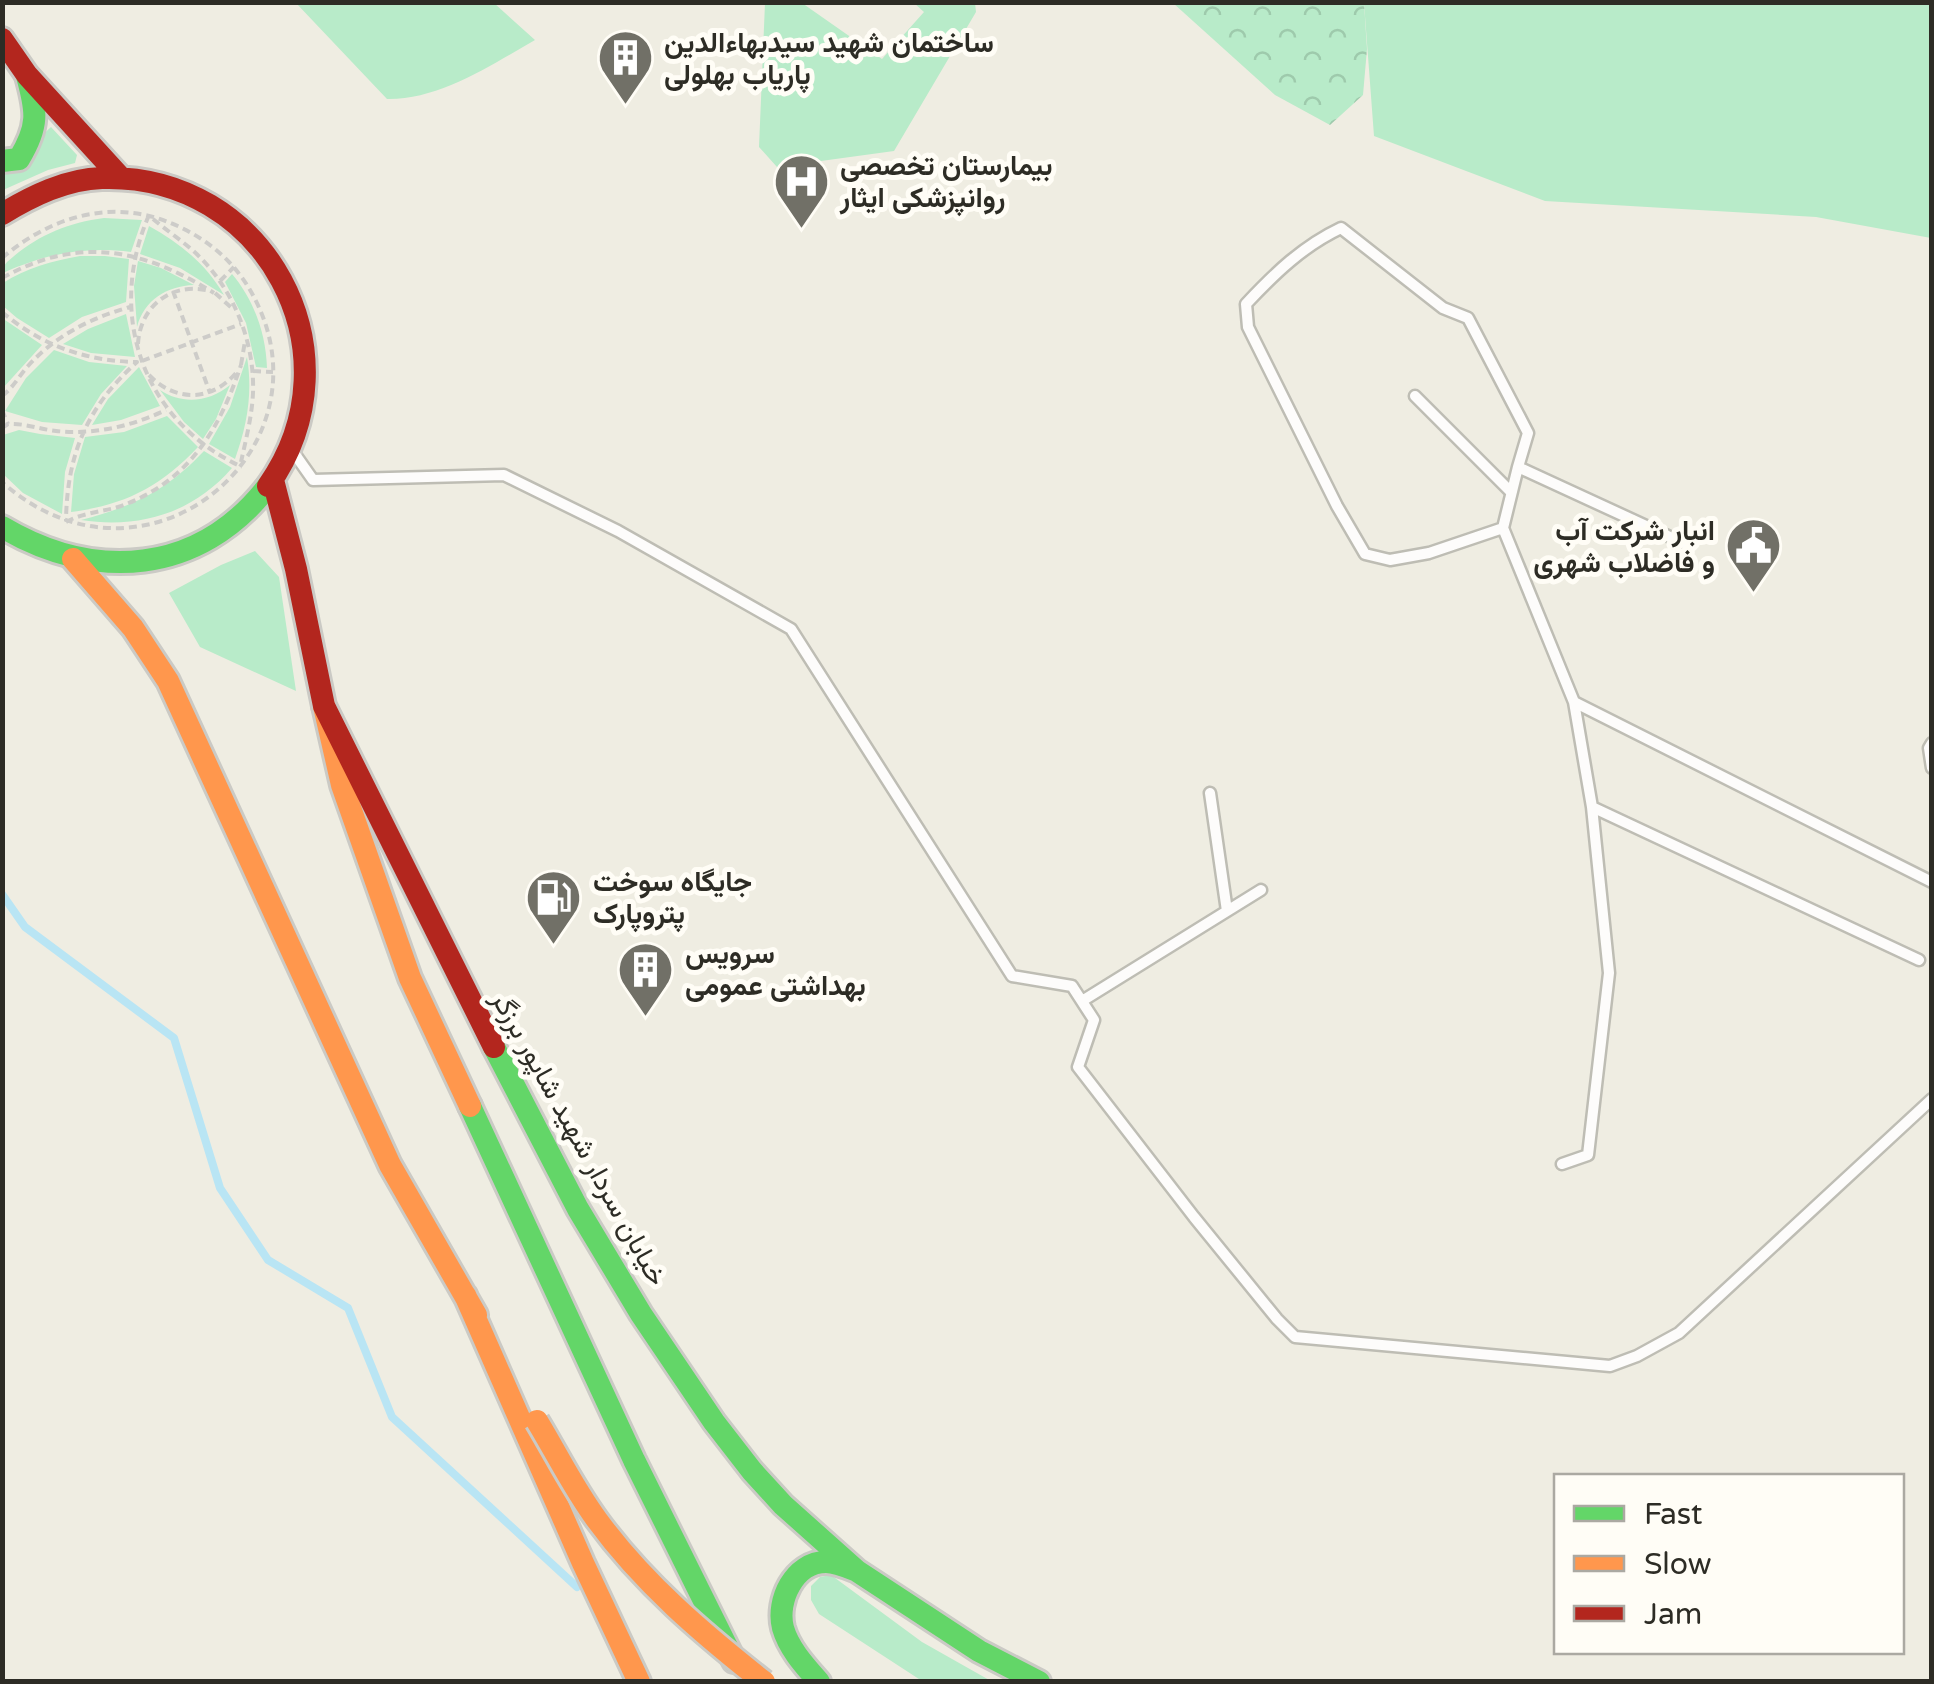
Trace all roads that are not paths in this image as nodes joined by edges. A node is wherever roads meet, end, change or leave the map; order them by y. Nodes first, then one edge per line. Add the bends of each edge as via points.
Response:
1 (2, 39) edge
2 (27, 76) junction
3 (2, 162) edge
4 (122, 178) junction
5 (2, 214) edge
6 (1415, 396) dead end
7 (291, 448) junction
8 (1518, 466) junction
9 (273, 480) junction
10 (1512, 492) junction
11 (2, 527) edge
12 (1503, 528) junction
13 (1683, 542) dead end
14 (73, 559) junction
15 (1574, 702) junction
16 (324, 706) junction
17 (1932, 743) edge
18 (1932, 768) edge
19 (1210, 794) dead end
20 (1592, 807) junction
21 (1932, 882) edge
22 (1260, 890) dead end
23 (1227, 911) junction
24 (1918, 960) dead end
25 (1082, 1001) junction
26 (1932, 1099) edge
27 (1562, 1164) dead end
28 (465, 1294) junction
29 (857, 1571) junction
30 (639, 1682) edge
31 (744, 1682) edge
32 (764, 1682) edge
33 (819, 1682) edge
34 (1039, 1682) edge

1 - 2 main road
2 - 3 main road via 37,126 19,159
2 - 4 main road
4 - 5 main road via 74,182
4 - 7 main road via 156,182 207,202 251,235 276,268 295,304 306,358 302,413
6 - 10 lane
7 - 9 main road
7 - 25 lane via 313,480 504,475 791,629 1012,976 1072,986
8 - 10 lane
8 - 12 lane via 1528,433 1468,318 1443,308 1342,228 1316,240 1246,304 1248,327 1365,554 1390,560 1429,553
8 - 13 lane
9 - 14 main road via 229,526 181,552 127,563
9 - 16 main road, خیابان سردار شهید شاپور برزگر
10 - 12 lane
11 - 14 main road
12 - 15 lane
14 - 28 main road via 168,681 390,1165
15 - 20 lane
15 - 21 lane
16 - 29 main road, خیابان سردار شهید شاپور برزگر via 570,1193 641,1314 752,1471
16 - 31 main road via 342,786 410,978
17 - 18 lane
19 - 23 lane
20 - 24 lane
20 - 27 lane via 1609,973 1588,1154
22 - 23 lane
23 - 25 lane
25 - 26 lane via 1094,1020 1078,1067 1295,1338 1610,1366 1638,1356 1679,1333
28 - 30 main road
28 - 32 main road, bridge via 595,1518 651,1582
29 - 33 main road via 825,1562 808,1567 785,1593 782,1628
29 - 34 main road, خیابان سردار شهید شاپور برزگر

